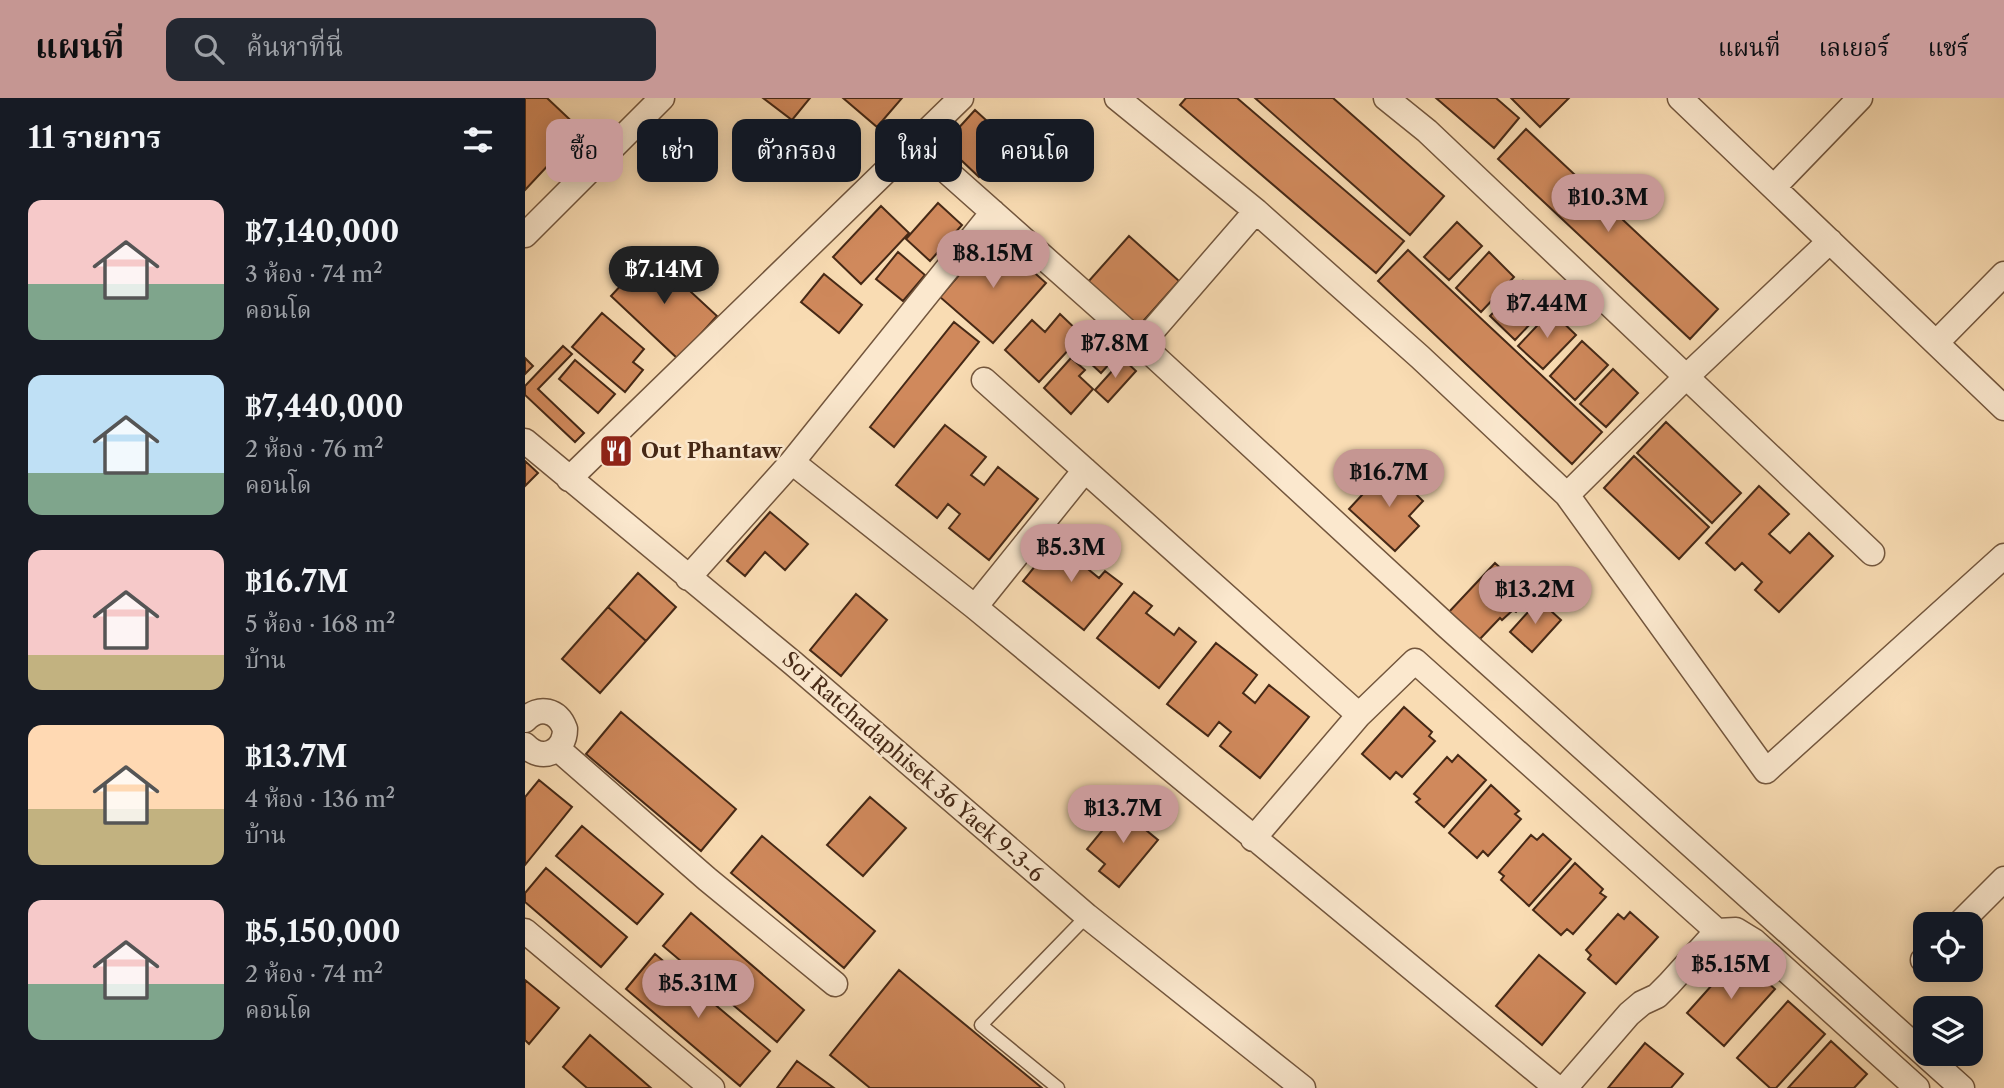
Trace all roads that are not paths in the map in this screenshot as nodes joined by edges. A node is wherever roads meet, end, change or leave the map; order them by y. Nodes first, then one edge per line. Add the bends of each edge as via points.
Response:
1 (662, 98) edge
2 (961, 98) edge
3 (1117, 98) edge
4 (1387, 98) edge
5 (1680, 98) edge
6 (1860, 98) edge
7 (940, 119) edge
8 (877, 182) edge
9 (959, 182) edge
10 (1773, 187) junction
11 (1256, 211) junction
12 (993, 212) junction
13 (525, 234) edge
14 (1830, 241) junction
15 (2004, 274) edge
16 (1937, 342) junction
17 (1141, 344) junction
18 (1685, 378) junction
19 (984, 380) dead end
20 (2004, 408) edge
21 (525, 441) edge
22 (792, 462) junction
23 (1085, 470) junction
24 (569, 479) junction
25 (1567, 495) junction
26 (1872, 553) dead end
27 (2004, 556) edge
28 (688, 578) junction
29 (975, 607) junction
30 (1359, 715) junction
31 (525, 720) edge
32 (558, 749) junction
33 (527, 750) edge
34 (1253, 839) junction
35 (2004, 879) edge
36 (1971, 912) edge
37 (1087, 916) junction
38 (525, 931) edge
39 (1717, 931) junction
40 (835, 984) dead end
41 (712, 1088) edge
42 (1058, 1088) edge
43 (1303, 1088) edge
44 (1557, 1088) edge
45 (1565, 1088) edge
46 (1916, 1088) edge
47 (1962, 1088) edge

1 - 13 street
2 - 7 street
3 - 11 street
4 - 18 street
5 - 10 street
6 - 10 street
8 - 24 street
9 - 12 street
10 - 14 street
11 - 17 street
11 - 25 street via 1420,356
12 - 17 street
12 - 22 street
14 - 16 street
14 - 18 street
15 - 16 street
16 - 20 street
17 - 47 street via 1458,636
18 - 25 street
18 - 26 street
19 - 23 street
21 - 24 street, Soi Ratchadaphisek 36 Yaek 9-3-6
22 - 28 street
22 - 29 street
23 - 29 street
23 - 30 street
24 - 28 street, Soi Ratchadaphisek 36 Yaek 9-3-6
25 - 27 street via 1766,771
28 - 37 street, Soi Ratchadaphisek 36 Yaek 9-3-6
29 - 34 street
30 - 34 street
30 - 39 street via 1415,661
31 - 32 street via 537,712 558,716 565,729
32 - 33 street via 541,755
32 - 40 street
34 - 44 street
35 - 36 street
37 - 42 lane via 981,1025
37 - 43 street, Soi Ratchadaphisek 36 Yaek 9-3-6
38 - 41 street
39 - 45 street via 1663,990 1629,1014
39 - 46 street via 1736,930 1754,941

